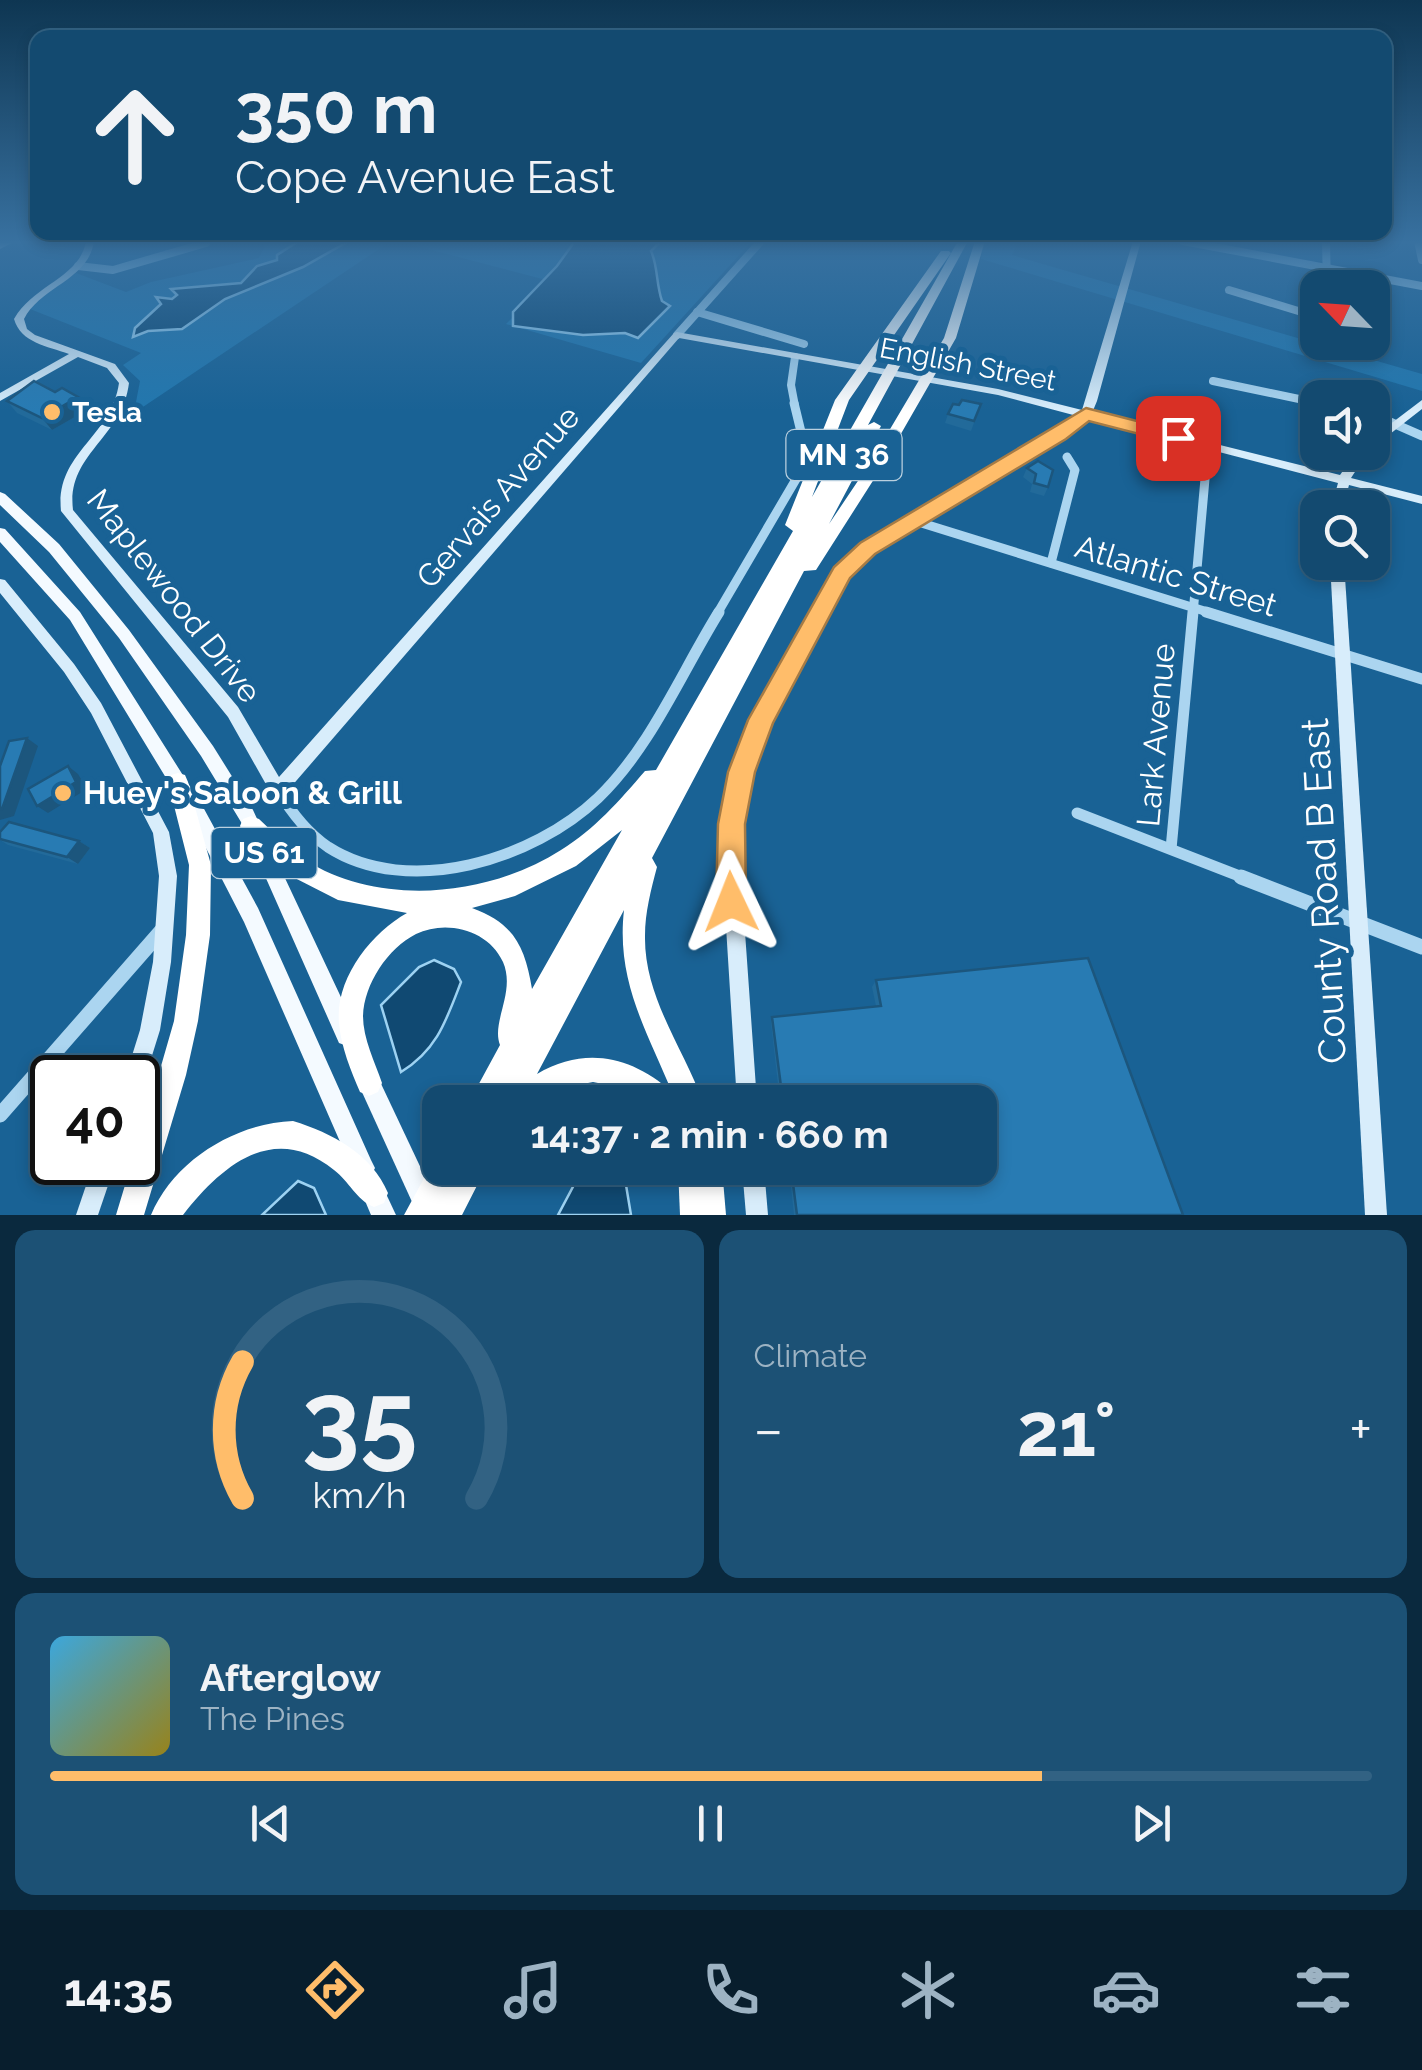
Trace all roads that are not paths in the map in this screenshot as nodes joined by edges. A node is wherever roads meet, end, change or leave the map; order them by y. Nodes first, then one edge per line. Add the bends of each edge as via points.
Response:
1 (32, 298) edge
2 (710, 298) edge
3 (916, 298) edge
4 (931, 298) edge
5 (946, 298) edge
6 (963, 298) edge
7 (1121, 298) edge
8 (1254, 298) edge
9 (697, 312) junction
10 (1300, 312) edge
11 (676, 335) junction
12 (804, 344) dead end
13 (76, 354) junction
14 (795, 357) junction
15 (868, 370) junction
16 (922, 378) junction
17 (1214, 381) dead end
18 (0, 398) edge
19 (1300, 399) edge
20 (1422, 403) edge
21 (1086, 414) junction
22 (1390, 422) edge
23 (1396, 424) junction
24 (1390, 429) edge
25 (1422, 436) edge
26 (1208, 446) junction
27 (1068, 457) dead end
28 (1350, 470) edge
29 (1343, 480) junction
30 (1340, 490) edge
31 (0, 498) edge
32 (1422, 500) edge
33 (915, 521) junction
34 (0, 533) edge
35 (1052, 563) junction
36 (1338, 580) edge
37 (0, 584) edge
38 (1194, 606) junction
39 (771, 618) junction
40 (1343, 654) junction
41 (720, 678) junction
42 (1422, 679) edge
43 (178, 782) junction
44 (679, 786) junction
45 (278, 790) junction
46 (1077, 813) dead end
47 (251, 826) junction
48 (1171, 849) junction
49 (1358, 924) junction
50 (163, 928) junction
51 (1422, 947) edge
52 (142, 1055) edge
53 (369, 1083) junction
54 (488, 1085) edge
55 (491, 1085) edge
56 (517, 1085) edge
57 (542, 1085) edge
58 (644, 1085) edge
59 (682, 1085) edge
60 (747, 1085) edge
61 (0, 1115) edge
62 (97, 1185) edge
63 (435, 1185) edge
64 (463, 1185) edge
65 (693, 1185) edge
66 (709, 1185) edge
67 (754, 1185) edge
68 (379, 1204) edge
69 (87, 1215) edge
70 (130, 1215) edge
71 (165, 1215) edge
72 (418, 1215) edge
73 (431, 1215) edge
74 (446, 1215) edge
75 (694, 1215) edge
76 (712, 1215) edge
77 (756, 1215) edge
78 (1376, 1215) edge

1 - 13 street via 19,319 22,330
2 - 9 street, Gervais Avenue
3 - 15 highway
4 - 41 highway, MN 36
5 - 39 highway, MN 36
6 - 16 highway via 956,326
7 - 21 street
8 - 10 street
9 - 11 street, Gervais Avenue
9 - 12 street
11 - 14 street, English Street
11 - 45 street, Gervais Avenue
13 - 18 street
13 - 45 street, Maplewood Drive via 111,366 125,390 70,476 66,511 232,712
14 - 15 street, English Street
14 - 45 street via 789,384 805,438 802,469 632,755 583,811 496,857 396,869 332,852 304,829
15 - 16 street, English Street
15 - 41 highway via 838,410 801,509
16 - 21 street, English Street
16 - 39 highway via 818,555
17 - 19 street
20 - 23 street
21 - 26 street, English Street
21 - 33 street
22 - 23 street
23 - 24 street
23 - 25 street
26 - 29 street, English Street
26 - 38 street, Lark Avenue
27 - 35 street via 1075,470
28 - 29 street
29 - 30 street
29 - 32 street, English Street
31 - 47 main road, US 61 via 54,548 124,634
33 - 35 street, Atlantic Street
33 - 60 street via 867,549 832,584 761,720 742,772 730,878
34 - 43 main road, US 61 via 75,616
35 - 38 street, Atlantic Street
36 - 40 street, County Road B East
37 - 50 street via 77,680 154,813 168,876
38 - 40 street, Atlantic Street
38 - 48 street, Lark Avenue
39 - 44 highway, MN 36
40 - 42 street, Atlantic Street
40 - 49 street, County Road B East
41 - 47 highway via 641,795 611,827 566,860 501,888 436,902 352,895 294,868
41 - 55 highway, MN 36
43 - 68 main road, US 61 via 252,915
43 - 70 highway via 200,865 198,935 173,1075
44 - 56 highway, MN 36
44 - 59 highway via 638,890 632,961 641,998
46 - 48 street
47 - 53 main road, US 61
48 - 49 street
49 - 51 street
49 - 78 street, County Road B East
50 - 52 street via 158,991
50 - 61 street
53 - 54 highway via 351,1023 364,970 410,925 458,914 499,932 520,974 514,1024
53 - 73 main road, US 61
57 - 58 highway via 600,1069
62 - 69 street
63 - 72 highway
64 - 74 highway
65 - 75 highway
66 - 76 highway
67 - 77 street
68 - 71 highway via 328,1144 286,1133 225,1154

